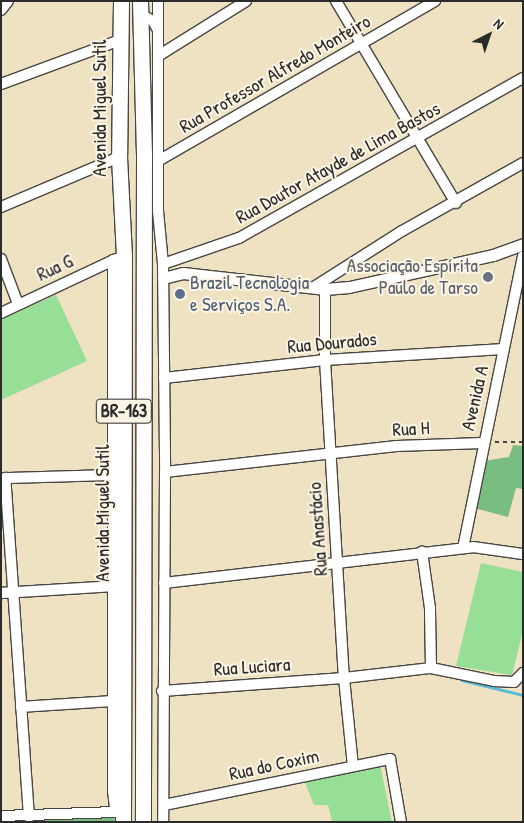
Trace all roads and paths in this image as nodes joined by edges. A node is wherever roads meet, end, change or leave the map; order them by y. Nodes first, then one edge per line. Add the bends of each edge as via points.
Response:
1 (8, 1) edge
2 (121, 1) edge
3 (158, 1) edge
4 (246, 1) edge
5 (336, 1) edge
6 (435, 1) edge
7 (140, 7) edge
8 (1, 10) edge
9 (158, 30) junction
10 (120, 40) junction
11 (362, 46) junction
12 (158, 56) junction
13 (523, 78) edge
14 (1, 84) edge
15 (419, 138) junction
16 (119, 158) junction
17 (158, 161) junction
18 (523, 164) edge
19 (456, 203) junction
20 (1, 207) edge
21 (523, 244) edge
22 (523, 256) edge
23 (118, 258) junction
24 (1, 259) edge
25 (163, 264) junction
26 (163, 278) junction
27 (320, 288) junction
28 (18, 304) junction
29 (1, 313) edge
30 (504, 349) junction
31 (325, 360) junction
32 (164, 378) junction
33 (523, 442) edge
34 (482, 443) junction
35 (331, 455) junction
36 (165, 472) junction
37 (114, 475) junction
38 (463, 548) junction
39 (422, 552) junction
40 (523, 554) edge
41 (338, 562) junction
42 (164, 583) junction
43 (114, 586) junction
44 (6, 593) edge
45 (431, 668) junction
46 (523, 673) edge
47 (344, 678) junction
48 (162, 691) junction
49 (112, 701) junction
50 (21, 707) junction
51 (353, 766) junction
52 (164, 806) junction
53 (1, 816) edge
54 (121, 816) edge
55 (30, 817) junction
56 (143, 822) edge
57 (164, 822) edge
58 (401, 822) edge

1 - 8 street
2 - 10 main road, Avenida Miguel Sutil / BR-163
3 - 9 street
4 - 12 street
5 - 11 street
6 - 11 street, Rua Professor Alfredo Monteiro
7 - 9 street
7 - 56 main road, BR-163 via 144,158
9 - 12 street
10 - 14 street
10 - 16 main road, Avenida Miguel Sutil / BR-163
11 - 15 street
11 - 17 street, Rua Professor Alfredo Monteiro
12 - 17 street
13 - 15 street, Rua Doutor Atayde de Lima Bastos
15 - 19 street
15 - 25 street, Rua Doutor Atayde de Lima Bastos via 239,238
16 - 20 street
16 - 23 main road, Avenida Miguel Sutil / BR-163
17 - 25 street
18 - 19 street
19 - 27 street via 402,231
21 - 27 street via 493,255 392,278
22 - 30 street, Avenida A
23 - 28 street, Rua G
23 - 37 street, Avenida Miguel Sutil
23 - 54 main road, Avenida Miguel Sutil / BR-163
24 - 28 street
25 - 26 street
26 - 27 street via 183,273
26 - 32 street
27 - 31 street, Rua Anastácio
28 - 29 street, Rua G
30 - 31 street, Rua Dourados
30 - 34 street, Avenida A
31 - 32 street, Rua Dourados
31 - 35 street, Rua Anastácio
32 - 36 street
33 - 34 path
34 - 35 street, Rua H via 397,446
34 - 38 street, Avenida A
35 - 36 street, Rua H
35 - 41 street, Rua Anastácio
36 - 42 street
37 - 43 street, Avenida Miguel Sutil
37 - 44 street via 5,478
38 - 39 street
38 - 40 street
39 - 41 street
39 - 45 street via 430,608
41 - 42 street
41 - 47 street, Rua Anastácio
42 - 48 street
43 - 44 street
43 - 49 street, Avenida Miguel Sutil
44 - 50 street
45 - 46 street, Rua Luciara via 514,682
45 - 47 street, Rua Luciara
47 - 48 street, Rua Luciara
47 - 51 street, Rua Anastácio
48 - 52 street
49 - 50 street
49 - 54 street, Avenida Miguel Sutil via 113,792
50 - 55 street
51 - 52 street, Rua do Coxim
51 - 58 street, Rua do Coxim via 390,759
52 - 57 street
53 - 55 street
54 - 55 street

